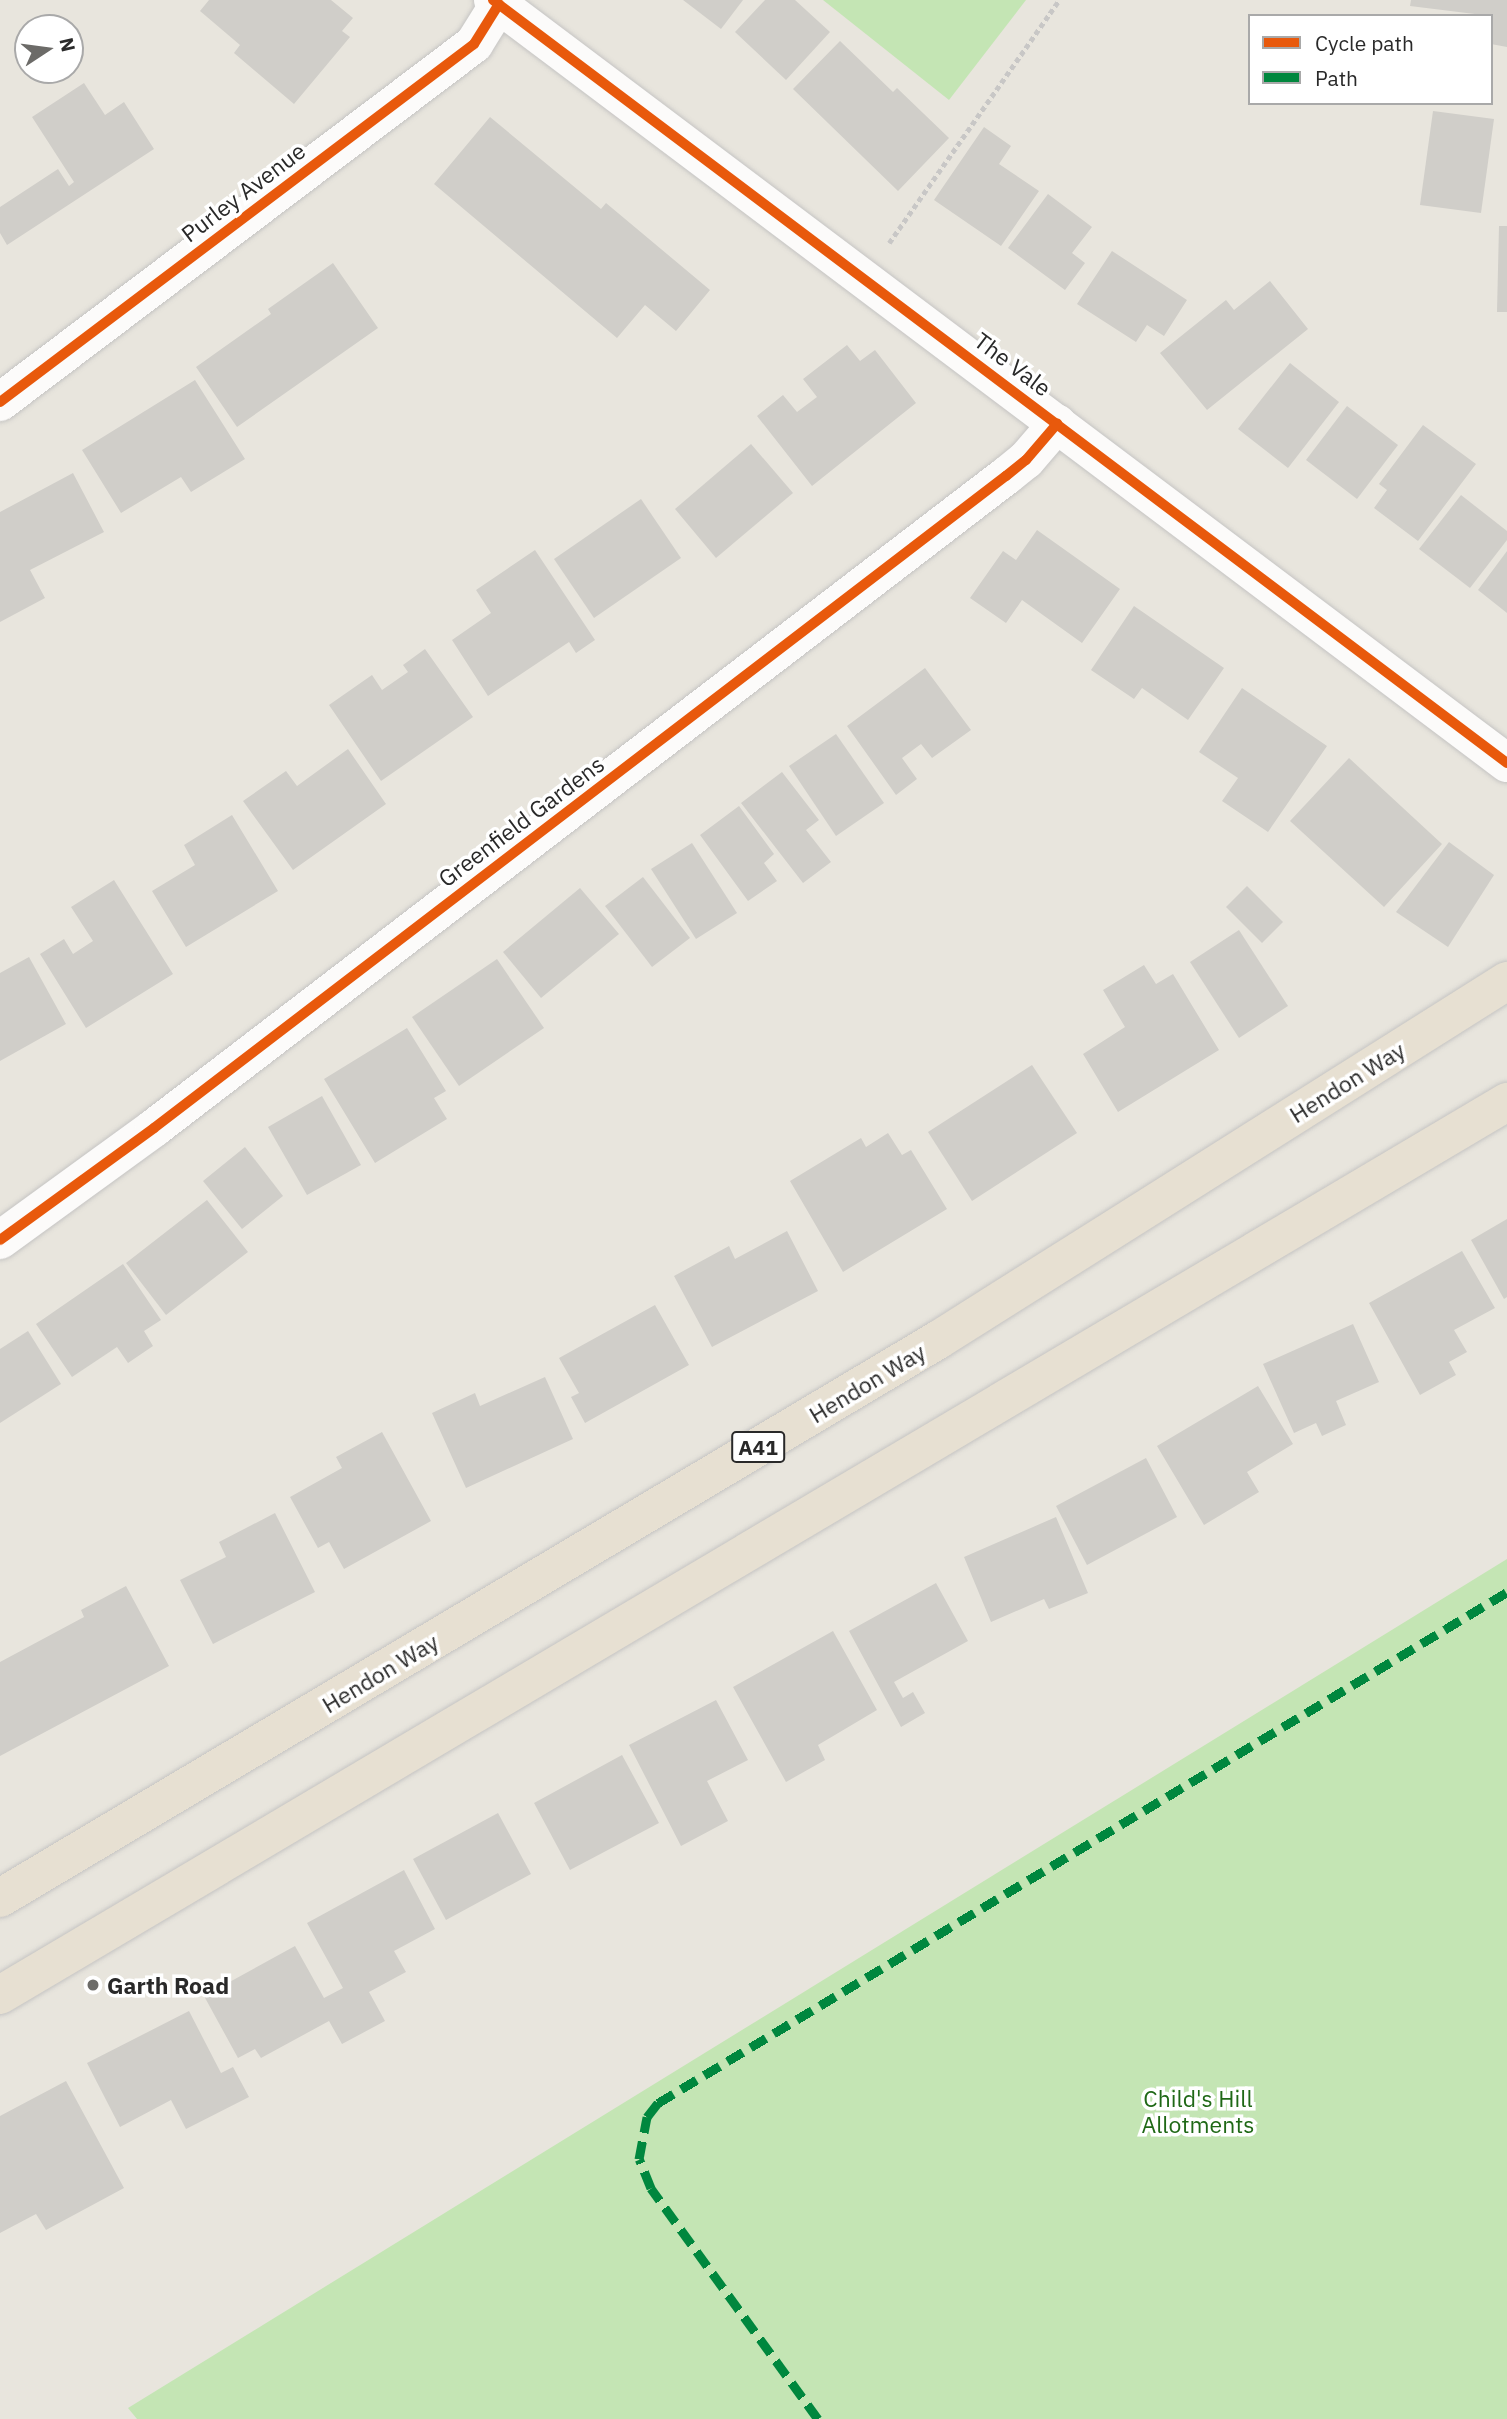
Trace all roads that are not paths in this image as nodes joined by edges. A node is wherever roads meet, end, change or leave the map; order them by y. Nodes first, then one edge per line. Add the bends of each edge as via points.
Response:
1 (496, 2) edge
2 (0, 402) edge
3 (1057, 424) junction
4 (1507, 763) edge
5 (1507, 981) edge
6 (1507, 1102) edge
7 (0, 1240) edge
8 (0, 1898) edge
9 (0, 1995) edge

1 - 2 street, Purley Avenue via 474,44
1 - 3 street, The Vale
3 - 4 street, The Vale
3 - 7 street, Greenfield Gardens via 1026,460 985,493 154,1128
5 - 8 highway, Hendon Way / A41 via 938,1340
6 - 9 highway

